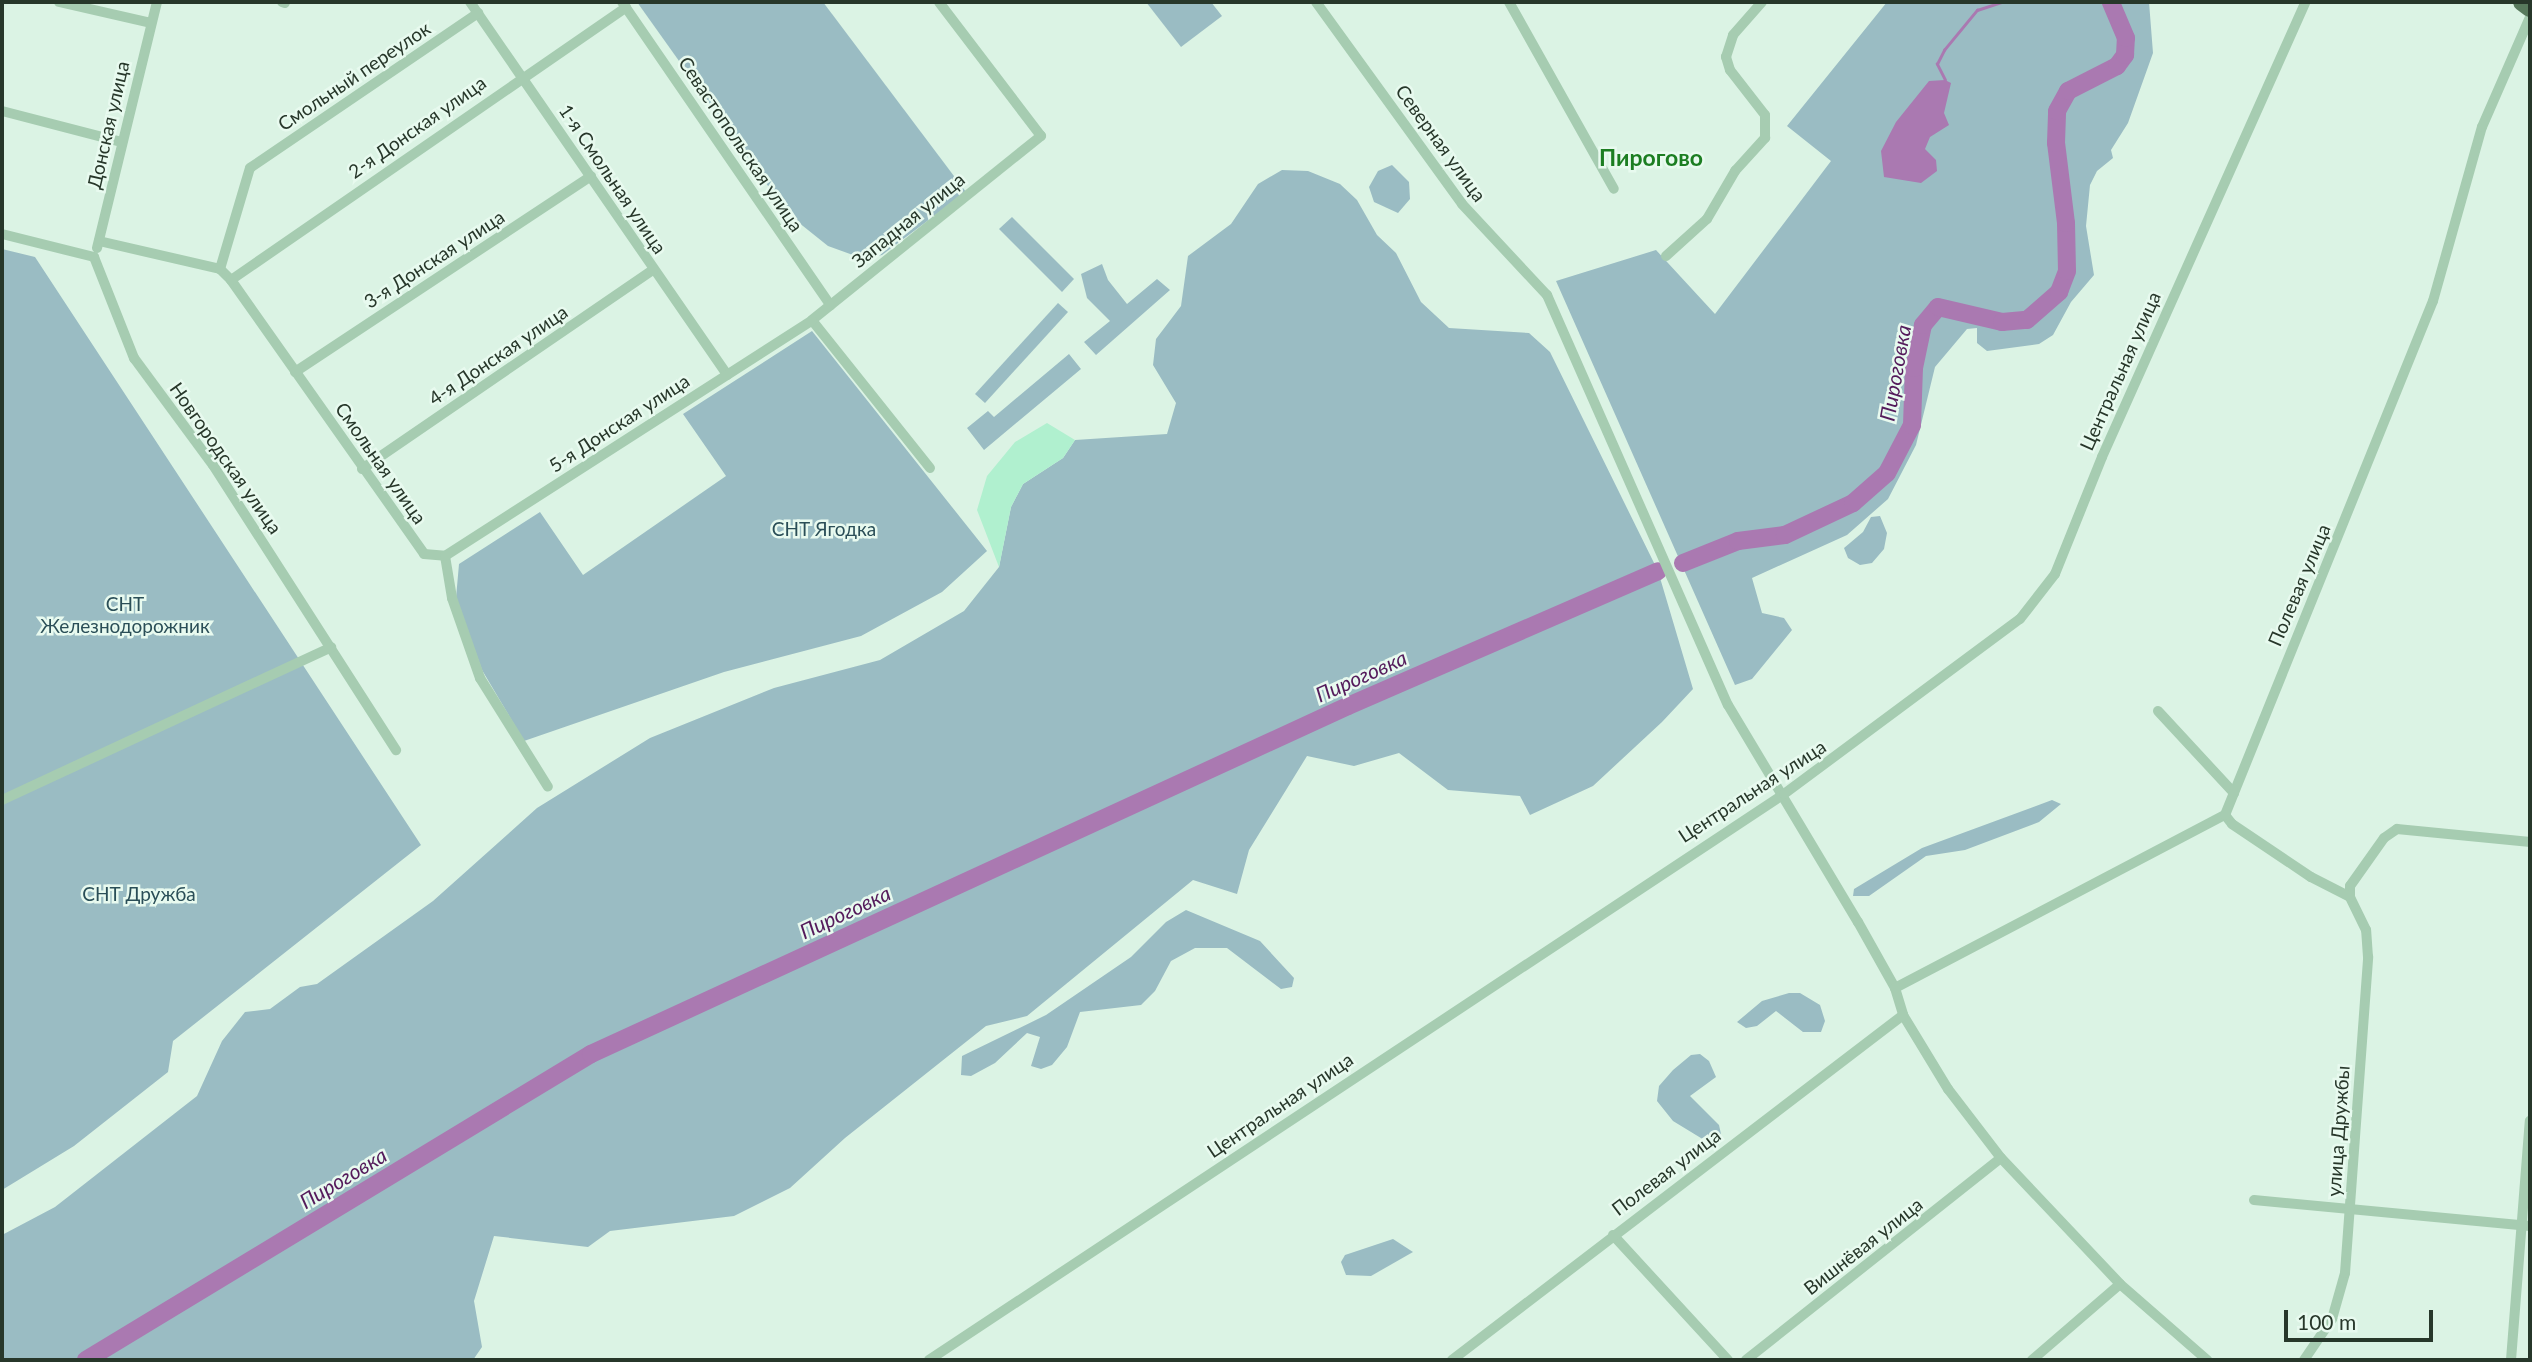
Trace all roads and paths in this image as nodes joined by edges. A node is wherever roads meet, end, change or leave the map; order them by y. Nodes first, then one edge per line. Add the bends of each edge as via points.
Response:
1 (59, 2) edge
2 (157, 2) edge
3 (470, 2) edge
4 (939, 2) edge
5 (1316, 2) edge
6 (1509, 2) edge
7 (1762, 2) edge
8 (2306, 2) edge
9 (2522, 2) edge
10 (624, 4) edge
11 (2530, 8) edge
12 (478, 13) junction
13 (2530, 17) edge
14 (151, 23) junction
15 (521, 75) junction
16 (2, 111) edge
17 (122, 142) junction
18 (591, 176) junction
19 (1615, 189) dead end
20 (2, 234) edge
21 (100, 241) junction
22 (1666, 256) dead end
23 (94, 257) junction
24 (220, 269) junction
25 (653, 270) junction
26 (232, 279) junction
27 (830, 305) junction
28 (813, 320) junction
29 (295, 372) junction
30 (727, 375) junction
31 (930, 468) dead end
32 (362, 469) junction
33 (445, 556) junction
34 (331, 647) junction
35 (2158, 711) dead end
36 (396, 750) dead end
37 (548, 787) dead end
38 (2234, 793) junction
39 (1784, 794) junction
40 (2, 800) edge
41 (2225, 815) junction
42 (2530, 842) edge
43 (2350, 897) junction
44 (1895, 988) junction
45 (1903, 1015) junction
46 (2530, 1121) edge
47 (2001, 1158) junction
48 (2254, 1200) dead end
49 (2350, 1208) junction
50 (2526, 1226) edge
51 (1613, 1235) junction
52 (2120, 1284) junction
53 (929, 1360) edge
54 (1452, 1360) edge
55 (1728, 1360) edge
56 (1746, 1360) edge
57 (2032, 1360) edge
58 (2207, 1360) edge
59 (2304, 1360) edge
60 (2511, 1360) edge

1 - 14 street
2 - 14 street, Донская улица
3 - 12 street, 1-я Смольная улица
4 - 27 street, Западная улица via 1041,136
5 - 39 street, Северная улица via 1483,231 1547,295 1627,467 1728,705
6 - 19 street
7 - 22 street via 1733,35 1726,57 1730,70 1765,116 1765,138 1735,171 1707,219
8 - 39 street, Центральная улица via 2043,595 2020,619 1905,708
9 - 11 main road
10 - 15 street, 2-я Донская улица
10 - 27 street, Севастопольская улица
12 - 15 street, 1-я Смольная улица
12 - 24 street, Смольный переулок via 250,167
13 - 38 street, Полевая улица via 2482,127 2433,301
14 - 17 street, Донская улица
15 - 18 street, 1-я Смольная улица
15 - 26 street, 2-я Донская улица
16 - 17 street
17 - 21 street, Донская улица
18 - 25 street, 1-я Смольная улица
18 - 29 street, 3-я Донская улица
20 - 23 street
21 - 23 street, Донская улица
21 - 24 street, Смольная улица
23 - 34 street, Новгородская улица via 134,358 213,465
24 - 26 street, Смольная улица
25 - 30 street, 1-я Смольная улица
25 - 32 street, 4-я Донская улица
26 - 29 street, Смольная улица
27 - 28 street, Западная улица
28 - 30 street, 5-я Донская улица
28 - 31 street
29 - 32 street, Смольная улица
30 - 33 street, 5-я Донская улица
32 - 33 street, Смольная улица via 424,554
33 - 37 street via 452,598 480,678
34 - 36 street, Новгородская улица
34 - 40 street
35 - 38 street
38 - 41 street, Полевая улица
39 - 44 street
39 - 53 street, Центральная улица
41 - 43 street via 2311,877
41 - 44 street
42 - 43 street via 2397,829 2384,838 2350,886
43 - 49 street, улица Дружбы via 2364,922 2368,957
44 - 45 street
45 - 47 street via 1948,1089
45 - 51 street, Полевая улица
46 - 50 street
47 - 52 street
47 - 56 street, Вишнёвая улица
48 - 49 street
49 - 50 street
49 - 59 street, улица Дружбы via 2341,1296 2323,1337
50 - 60 street
51 - 54 street, Полевая улица
51 - 55 street
52 - 57 street
52 - 58 street

